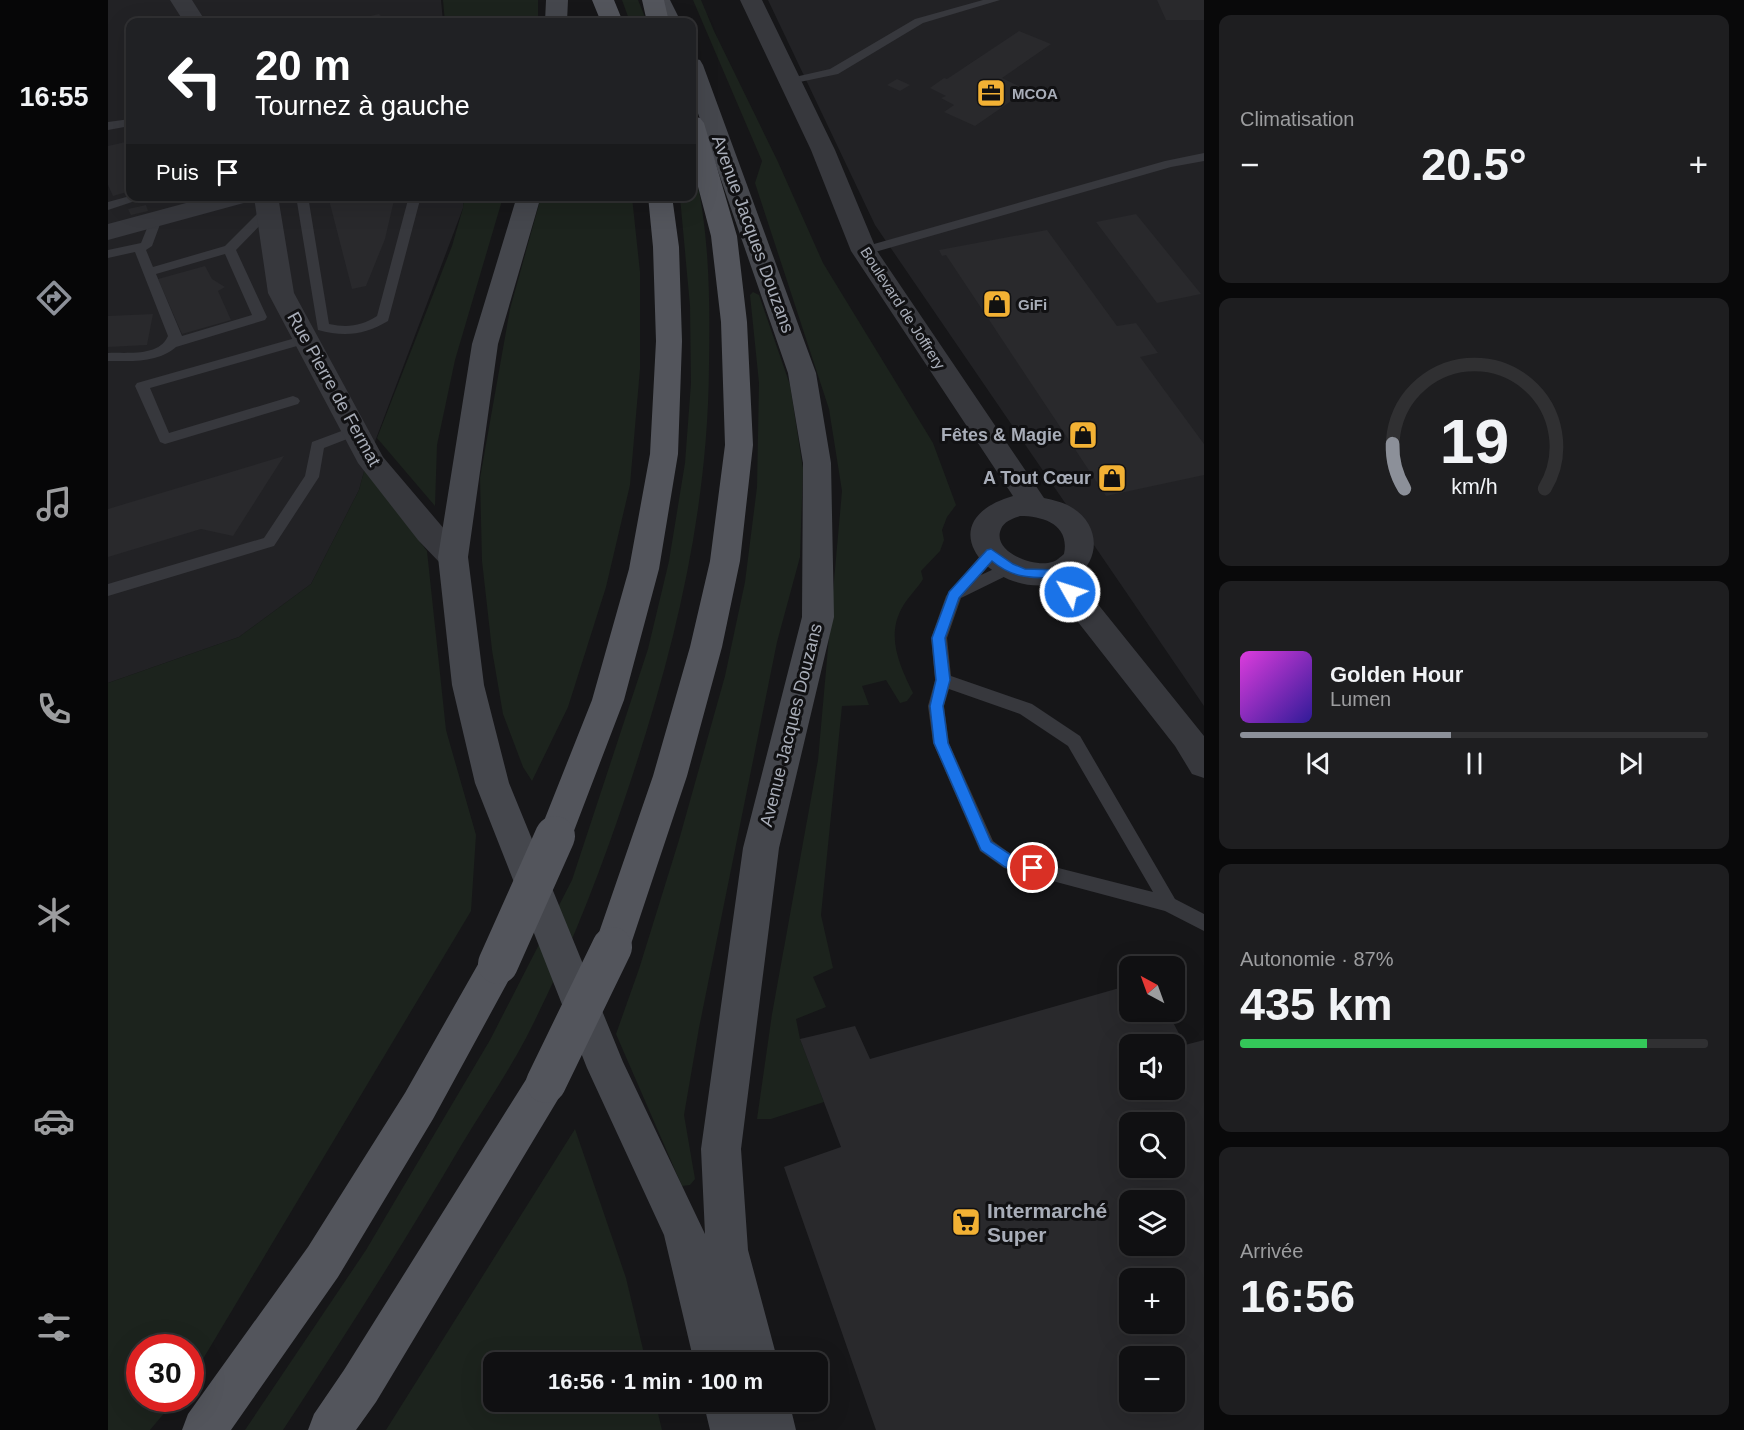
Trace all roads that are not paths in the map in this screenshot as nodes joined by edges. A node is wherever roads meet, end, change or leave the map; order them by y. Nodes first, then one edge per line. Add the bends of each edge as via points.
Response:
1 (181, 0) edge
2 (557, 0) edge
3 (603, 0) edge
4 (653, 0) edge
5 (659, 0) edge
6 (752, 0) edge
7 (995, 0) edge
8 (192, 18) edge
9 (556, 18) edge
10 (610, 18) edge
11 (657, 18) edge
12 (668, 18) edge
13 (696, 76) edge
14 (790, 81) junction
15 (126, 124) edge
16 (108, 126) edge
17 (696, 137) edge
18 (1204, 157) edge
19 (126, 201) edge
20 (223, 201) edge
21 (303, 201) edge
22 (414, 201) edge
23 (528, 201) edge
24 (661, 201) edge
25 (267, 203) edge
26 (108, 206) edge
27 (156, 219) junction
28 (108, 232) edge
29 (139, 247) junction
30 (229, 249) junction
31 (864, 251) junction
32 (108, 254) edge
33 (149, 272) junction
34 (306, 339) junction
35 (174, 343) junction
36 (108, 357) edge
37 (293, 401) dead end
38 (355, 431) junction
39 (1034, 505) junction
40 (453, 557) junction
41 (1000, 560) junction
42 (1056, 573) junction
43 (108, 590) edge
44 (954, 596) junction
45 (943, 680) junction
46 (1204, 764) edge
47 (1169, 904) junction
48 (1204, 923) edge
49 (714, 1352) edge
50 (754, 1352) edge
51 (728, 1412) edge
52 (770, 1412) edge
53 (204, 1430) edge
54 (330, 1430) edge
55 (732, 1430) edge
56 (774, 1430) edge

1 - 8 street
2 - 9 main road
3 - 10 main road
4 - 11 main road
5 - 12 main road
6 - 14 street, Boulevard de Joffrery
7 - 14 lane via 919,21 834,72
13 - 50 main road, Avenue Jacques Douzans via 802,373 817,463 818,617 761,848 721,1149 728,1250
14 - 31 street, Boulevard de Joffrery
15 - 16 lane
17 - 54 main road, bridge via 724,236 734,322 739,445 725,561 670,776 612,947 546,1083
18 - 31 lane
19 - 26 lane
20 - 27 street
21 - 22 lane via 323,327 344,332 365,330 383,318
23 - 40 main road via 485,344
24 - 53 main road, bridge via 669,341 664,454 644,569 608,700 555,836 498,964 419,1106 323,1262
25 - 30 lane
25 - 34 street, Rue Pierre de Fermat via 281,292
27 - 28 street
27 - 29 lane via 146,246
29 - 32 lane
29 - 33 lane
30 - 33 lane
30 - 35 lane via 260,317
31 - 39 street, Boulevard de Joffrery
33 - 35 lane via 175,336
34 - 37 lane via 142,386 165,439
34 - 38 street, Rue Pierre de Fermat
35 - 36 lane via 156,353
38 - 40 street, Rue Pierre de Fermat via 372,463
38 - 43 lane via 317,445 312,477 269,542
39 - 41 street via 1017,505 992,516 984,537
39 - 42 street via 1064,516 1081,536 1078,559
40 - 49 main road via 468,686 492,783 606,1068 684,1232
41 - 42 street via 1024,573
41 - 44 lane
41 - 44 lane
42 - 46 street via 1187,737
44 - 45 lane via 939,638
45 - 47 lane via 1026,709 1074,741
45 - 47 lane via 936,706 941,743 986,846 1010,862
47 - 48 lane
51 - 55 main road
52 - 56 main road

